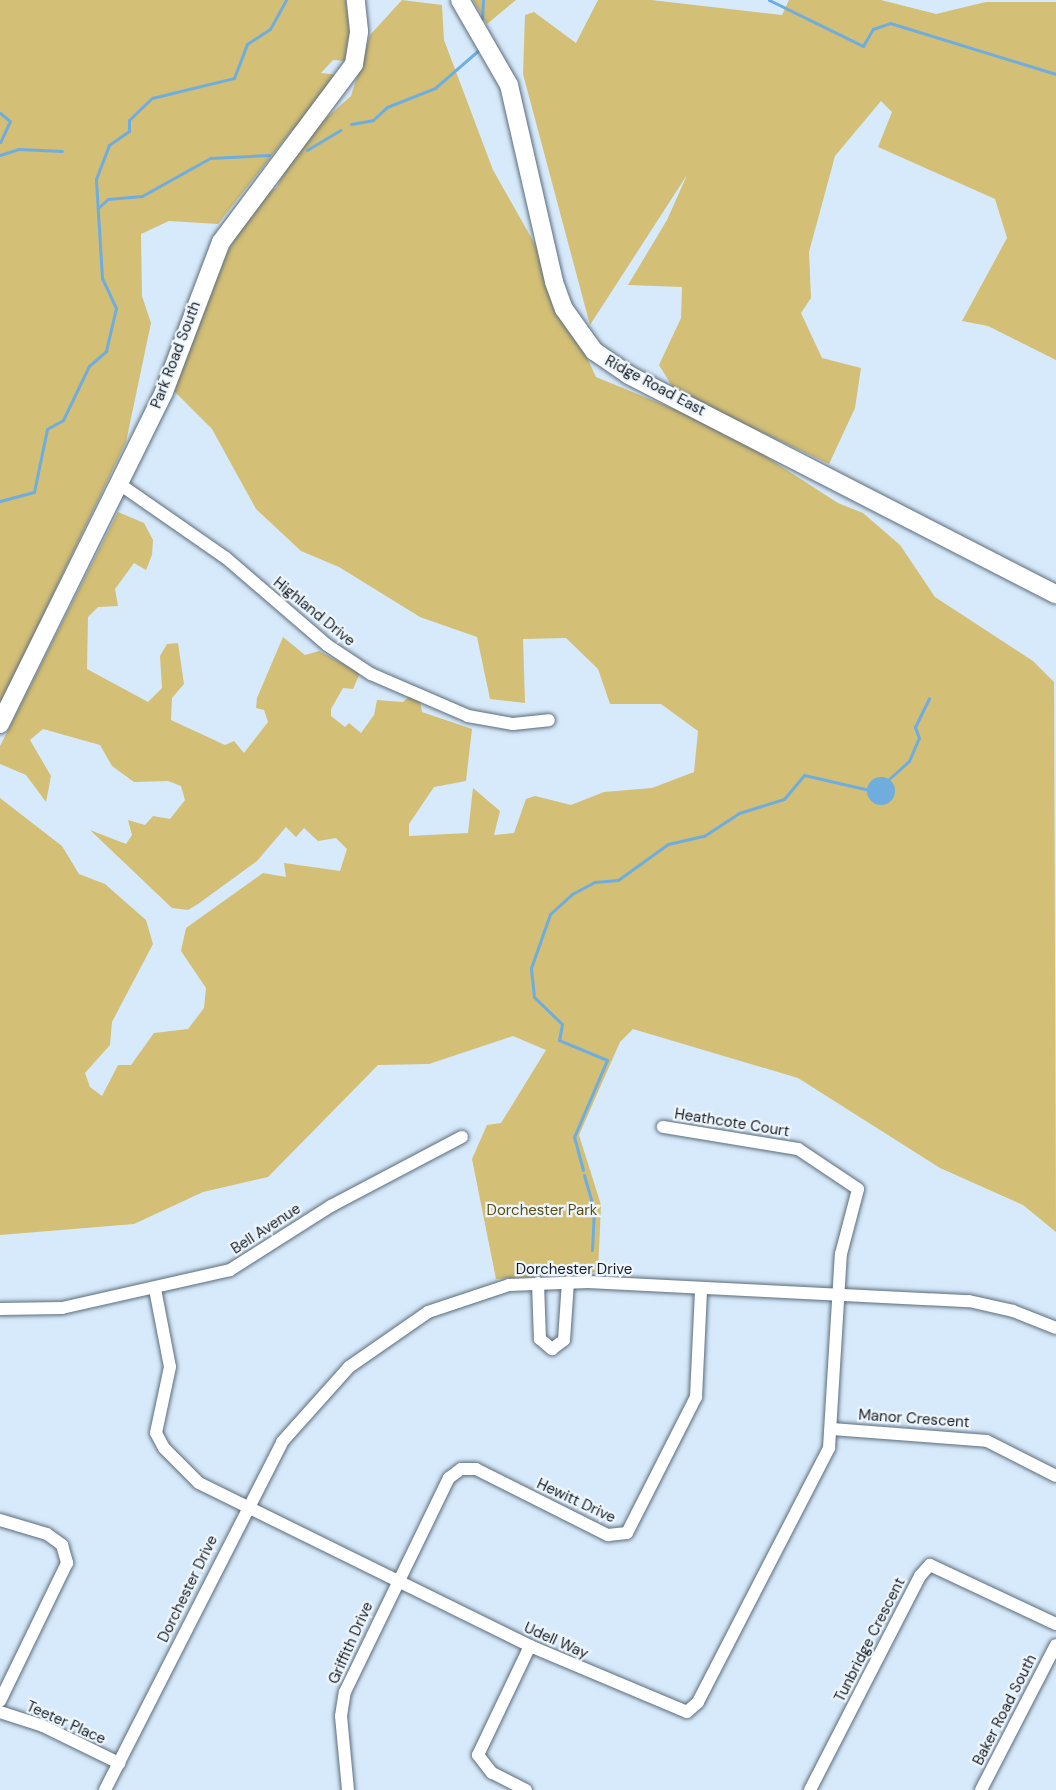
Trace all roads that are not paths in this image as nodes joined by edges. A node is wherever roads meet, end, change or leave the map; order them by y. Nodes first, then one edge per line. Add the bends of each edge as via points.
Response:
1 (356, 0) edge
2 (460, 0) edge
3 (118, 483) junction
4 (1056, 594) edge
5 (549, 720) dead end
6 (0, 724) edge
7 (663, 1127) dead end
8 (462, 1137) dead end
9 (568, 1282) junction
10 (538, 1283) junction
11 (155, 1289) junction
12 (701, 1289) junction
13 (838, 1292) junction
14 (0, 1309) edge
15 (1056, 1328) edge
16 (832, 1429) junction
17 (1056, 1476) edge
18 (245, 1509) junction
19 (0, 1520) edge
20 (396, 1583) junction
21 (1056, 1624) edge
22 (1056, 1645) edge
23 (530, 1647) junction
24 (0, 1701) edge
25 (0, 1712) edge
26 (118, 1763) junction
27 (105, 1790) edge
28 (348, 1790) edge
29 (526, 1790) edge
30 (810, 1790) edge
31 (981, 1790) edge

1 - 3 main road, Park Road South via 359,31 354,64 229,226 164,392
2 - 4 main road, Ridge Road East via 509,85 554,282 568,317 594,351 629,375
3 - 5 street, Highland Drive via 226,558 327,645 371,674 468,716 513,724
3 - 6 main road, Park Road South
7 - 13 street, Heathcote Court via 798,1149 858,1190 842,1244
8 - 11 street, Bell Avenue via 331,1206 246,1262
9 - 10 street, Dorchester Drive
9 - 10 street via 564,1340 552,1349 540,1339
9 - 12 street, Dorchester Drive
10 - 18 street, Dorchester Drive via 459,1299 378,1342 320,1393 282,1442
11 - 14 street, Bell Avenue via 62,1308
11 - 18 street, Udell Way via 170,1367 158,1439 199,1483
12 - 13 street, Dorchester Drive
12 - 20 street, Hewitt Drive via 696,1397 632,1529 608,1535 476,1469 461,1469 449,1478
13 - 15 street, Dorchester Drive via 969,1301 1013,1311
13 - 16 street, Udell Way
16 - 17 street, Manor Crescent via 987,1441
16 - 23 street, Udell Way via 818,1473 760,1587 698,1702 687,1712
18 - 20 street, Udell Way
18 - 26 street, Dorchester Drive
19 - 24 street via 47,1534 62,1545 67,1563
20 - 23 street, Udell Way
20 - 28 street, Griffith Drive via 345,1692 341,1716
21 - 30 street, Tunbridge Crescent via 930,1565 920,1576
22 - 31 street, Baker Road South
23 - 29 street via 478,1755 492,1773
25 - 26 street, Teeter Place via 43,1726
26 - 27 street, Dorchester Drive

